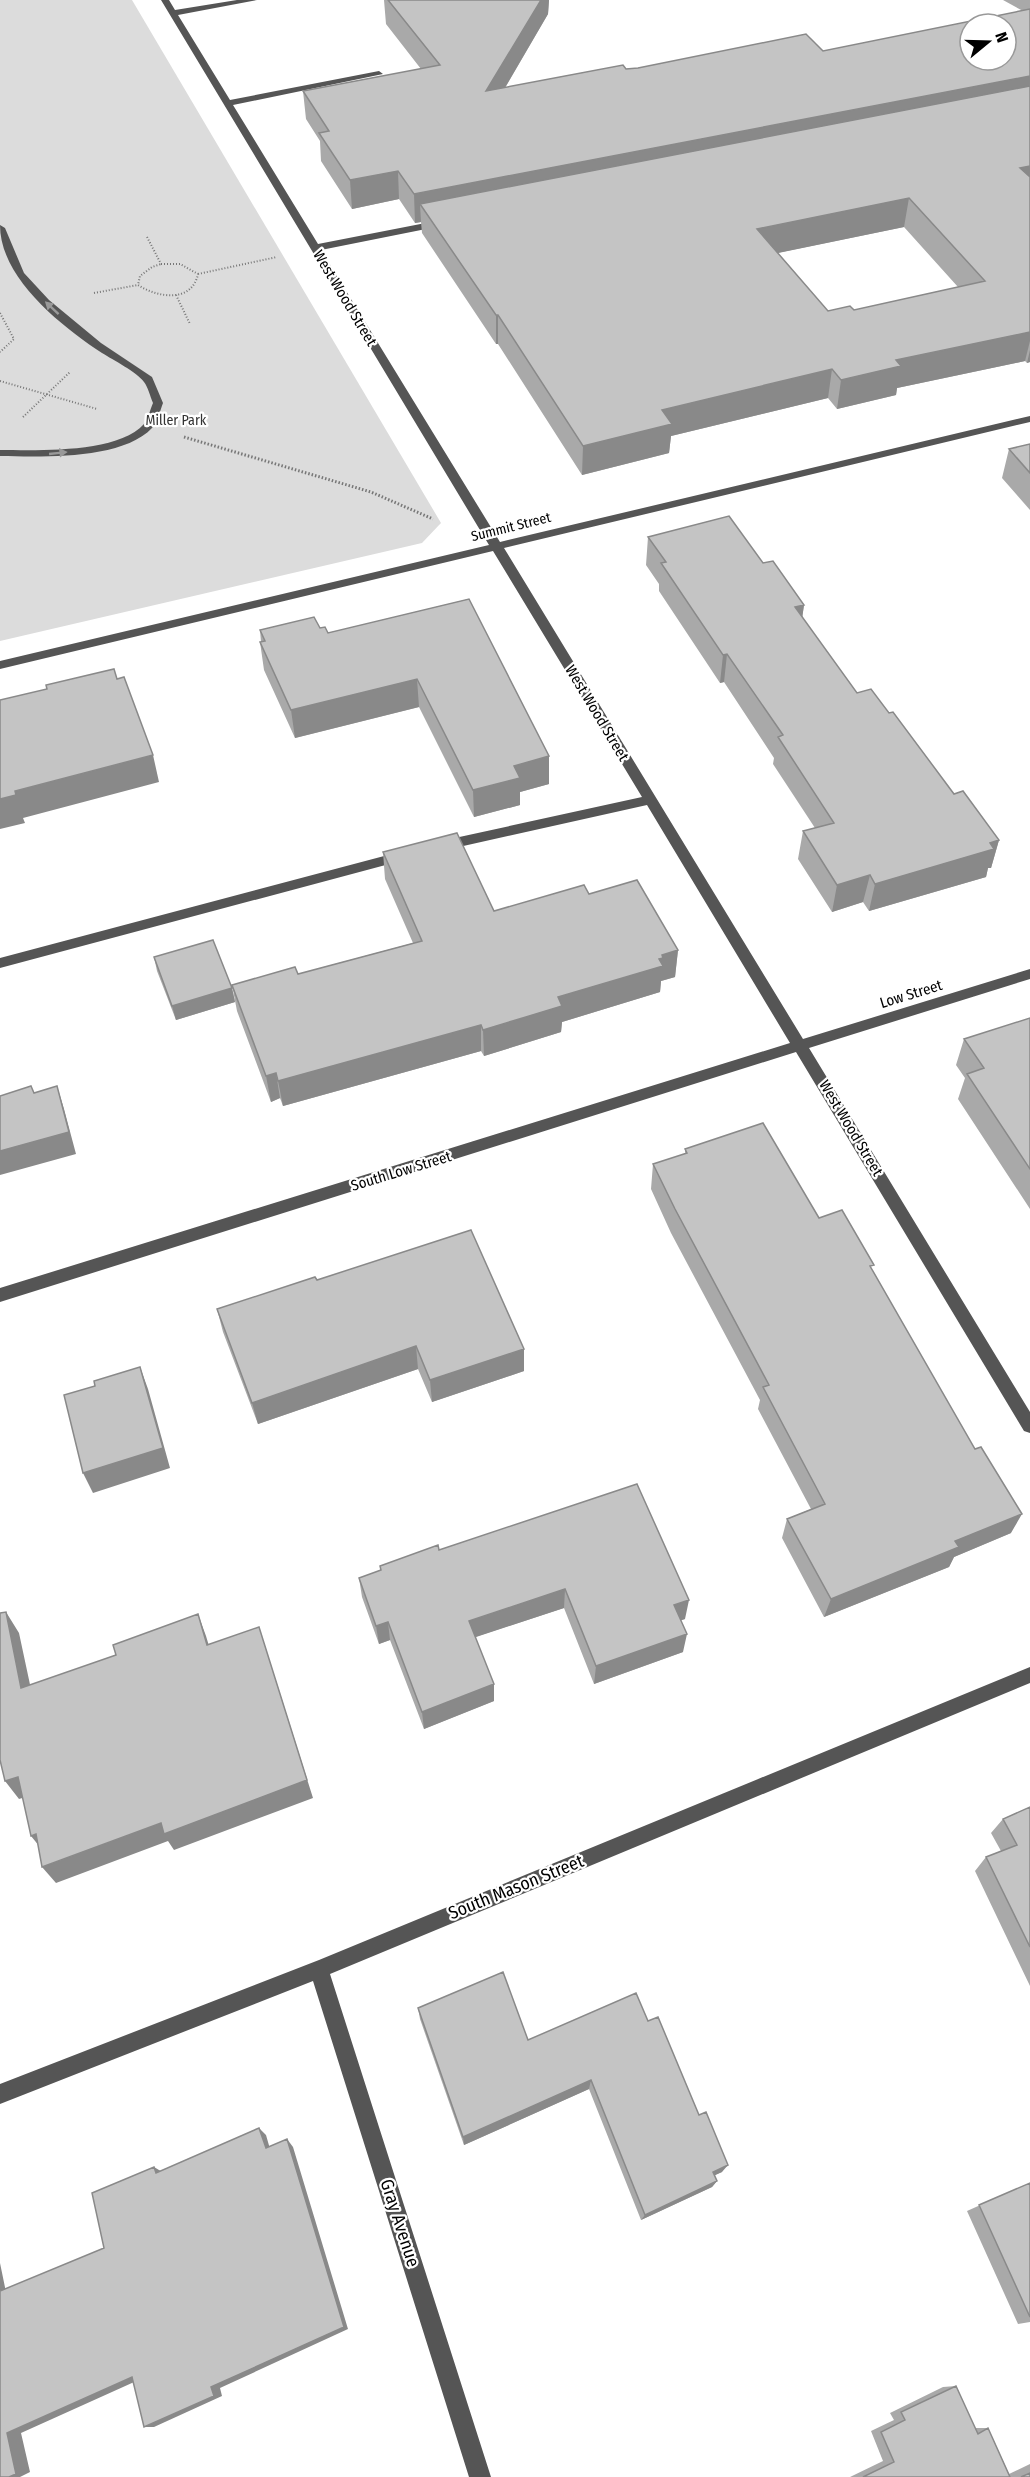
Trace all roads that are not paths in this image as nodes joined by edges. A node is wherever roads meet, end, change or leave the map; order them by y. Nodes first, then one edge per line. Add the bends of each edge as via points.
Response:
1 (165, 0) edge
2 (254, 0) edge
3 (173, 13) junction
4 (379, 74) edge
5 (228, 104) junction
6 (447, 222) edge
7 (0, 228) edge
8 (315, 248) junction
9 (1030, 419) edge
10 (0, 453) edge
11 (495, 546) junction
12 (0, 665) edge
13 (651, 800) junction
14 (0, 963) edge
15 (1030, 974) edge
16 (802, 1046) junction
17 (0, 1295) edge
18 (1030, 1426) edge
19 (1030, 1676) edge
20 (319, 1969) junction
21 (0, 2094) edge
22 (480, 2477) edge

1 - 3 street, West Wood Street
2 - 3 street
3 - 5 street, West Wood Street
4 - 5 street
5 - 8 street, West Wood Street
6 - 8 street
10 -> 7 street via 51,454 106,447 149,426 158,403 148,379 52,309 19,274
8 - 11 street, West Wood Street
9 - 11 street, Summit Street
11 - 12 street, Summit Street
11 - 13 street, West Wood Street
13 - 14 street via 425,850
13 - 16 street, West Wood Street
15 - 16 street, Low Street
16 - 17 street, South Low Street
16 - 18 street, West Wood Street
19 - 20 street, South Mason Street
20 - 21 street, South Mason Street
20 - 22 street, Gray Avenue

